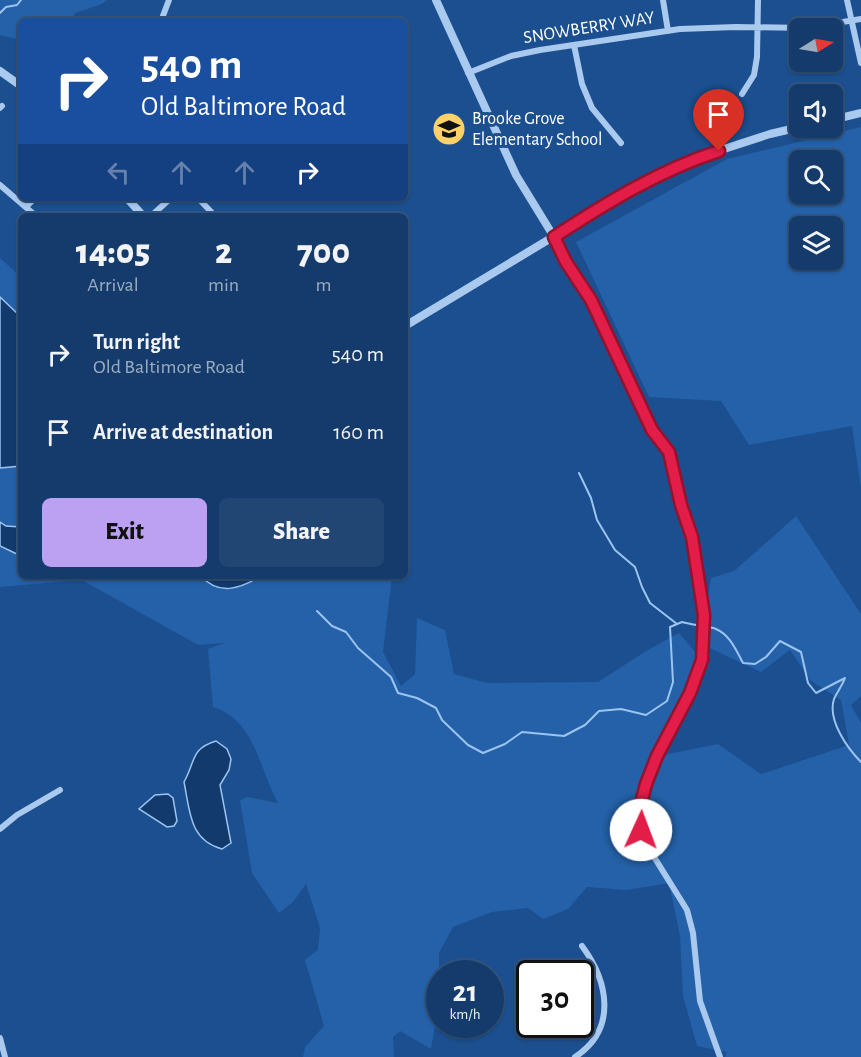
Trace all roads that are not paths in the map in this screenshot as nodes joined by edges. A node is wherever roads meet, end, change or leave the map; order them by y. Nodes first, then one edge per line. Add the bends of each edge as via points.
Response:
1 (169, 0) edge
2 (663, 0) edge
3 (758, 0) edge
4 (847, 0) edge
5 (439, 1) edge
6 (162, 18) edge
7 (861, 19) edge
8 (852, 21) junction
9 (758, 27) junction
10 (668, 31) junction
11 (574, 45) junction
12 (861, 63) edge
13 (0, 71) edge
14 (468, 74) junction
15 (18, 84) edge
16 (742, 94) dead end
17 (861, 113) edge
18 (843, 117) edge
19 (789, 130) edge
20 (621, 143) dead end
21 (0, 185) edge
22 (18, 199) edge
23 (21, 201) edge
24 (33, 201) edge
25 (130, 201) edge
26 (168, 201) edge
27 (200, 201) edge
28 (27, 206) junction
29 (33, 213) edge
30 (140, 213) edge
31 (154, 213) edge
32 (212, 213) edge
33 (554, 237) junction
34 (408, 324) edge
35 (60, 790) dead end
36 (0, 829) edge
37 (582, 946) dead end
38 (0, 1038) edge
39 (5, 1057) edge
40 (575, 1057) edge
41 (720, 1057) edge

1 - 6 street
2 - 10 street
3 - 9 street
4 - 8 street
5 - 14 street
7 - 8 street, SNOWBERRY WAY
8 - 9 street, SNOWBERRY WAY via 806,28
8 - 12 street
9 - 10 street, SNOWBERRY WAY
9 - 16 street via 754,75
10 - 11 street, SNOWBERRY WAY
11 - 14 street, SNOWBERRY WAY via 512,56
11 - 20 street via 582,84 592,108
13 - 15 street
14 - 33 street via 516,175
17 - 18 street
19 - 33 street via 684,162
21 - 22 street
23 - 28 street
24 - 28 street
25 - 30 street
26 - 31 street
27 - 32 street
28 - 29 street
33 - 34 street
33 - 41 street via 591,300 652,430 669,452 692,537 704,622 702,660 657,756 639,811 641,830 651,852 687,910 700,1001
35 - 36 street
37 - 40 street via 601,979 604,1012 591,1043
38 - 39 street

